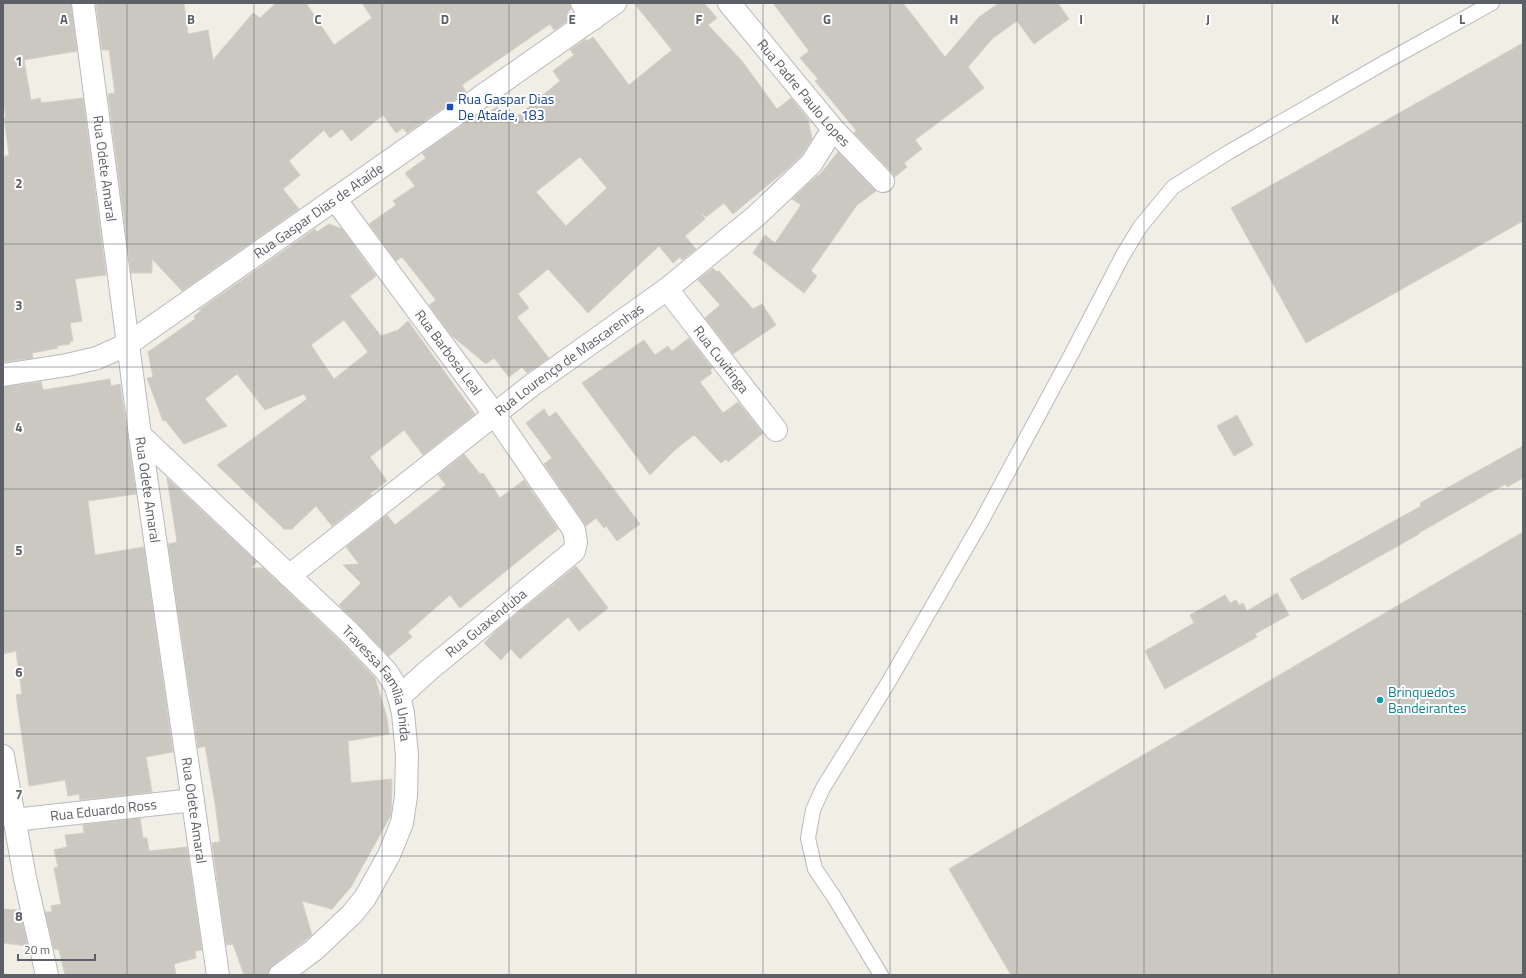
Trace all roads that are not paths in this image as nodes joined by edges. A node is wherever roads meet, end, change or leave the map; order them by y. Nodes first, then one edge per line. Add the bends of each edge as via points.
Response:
1 (83, 3) edge
2 (615, 3) edge
3 (728, 3) edge
4 (1492, 3) edge
5 (588, 11) edge
6 (833, 129) junction
7 (883, 181) dead end
8 (335, 199) junction
9 (667, 289) junction
10 (128, 344) junction
11 (3, 375) edge
12 (495, 415) junction
13 (776, 430) dead end
14 (140, 435) junction
15 (574, 551) joint
16 (289, 576) junction
17 (399, 697) junction
18 (3, 756) edge
19 (193, 800) junction
20 (14, 820) junction
21 (47, 975) edge
22 (218, 975) edge
23 (280, 975) edge
24 (881, 975) edge

1 - 10 street, Rua Odete Amaral
2 - 5 street, Rua Gaspar Dias de Ataíde
3 - 6 street, Rua Padre Paulo Lopes
4 - 24 lane via 1353,80 1173,187 1140,227 980,522 888,683 823,788 813,810 808,838 815,869
5 - 8 street, Rua Gaspar Dias de Ataíde
6 - 7 street, Rua Padre Paulo Lopes
6 - 9 street, Rua Lourenço de Mascarenhas via 805,169 756,216
8 - 10 street, Rua Gaspar Dias de Ataíde
8 - 12 street, Rua Barbosa Leal
9 - 12 street, Rua Lourenço de Mascarenhas via 532,385
9 - 13 street, Rua Cuvitinga
10 - 11 street, Rua Gaspar Dias de Ataíde via 97,358
10 - 14 street, Rua Odete Amaral
12 - 15 street, Rua Barbosa Leal via 574,530
12 - 16 street, Rua Lourenço de Mascarenhas
14 - 16 street, Travessa Família Unida
14 - 19 street, Rua Odete Amaral
15 - 17 street, Rua Guaxenduba
16 - 17 street, Travessa Família Unida via 386,671
17 - 23 street, Travessa Família Unida via 407,755 406,796 402,823 389,855 373,886 352,914 314,950
18 - 20 street
19 - 20 street, Rua Eduardo Ross
19 - 22 street, Rua Odete Amaral
20 - 21 street

